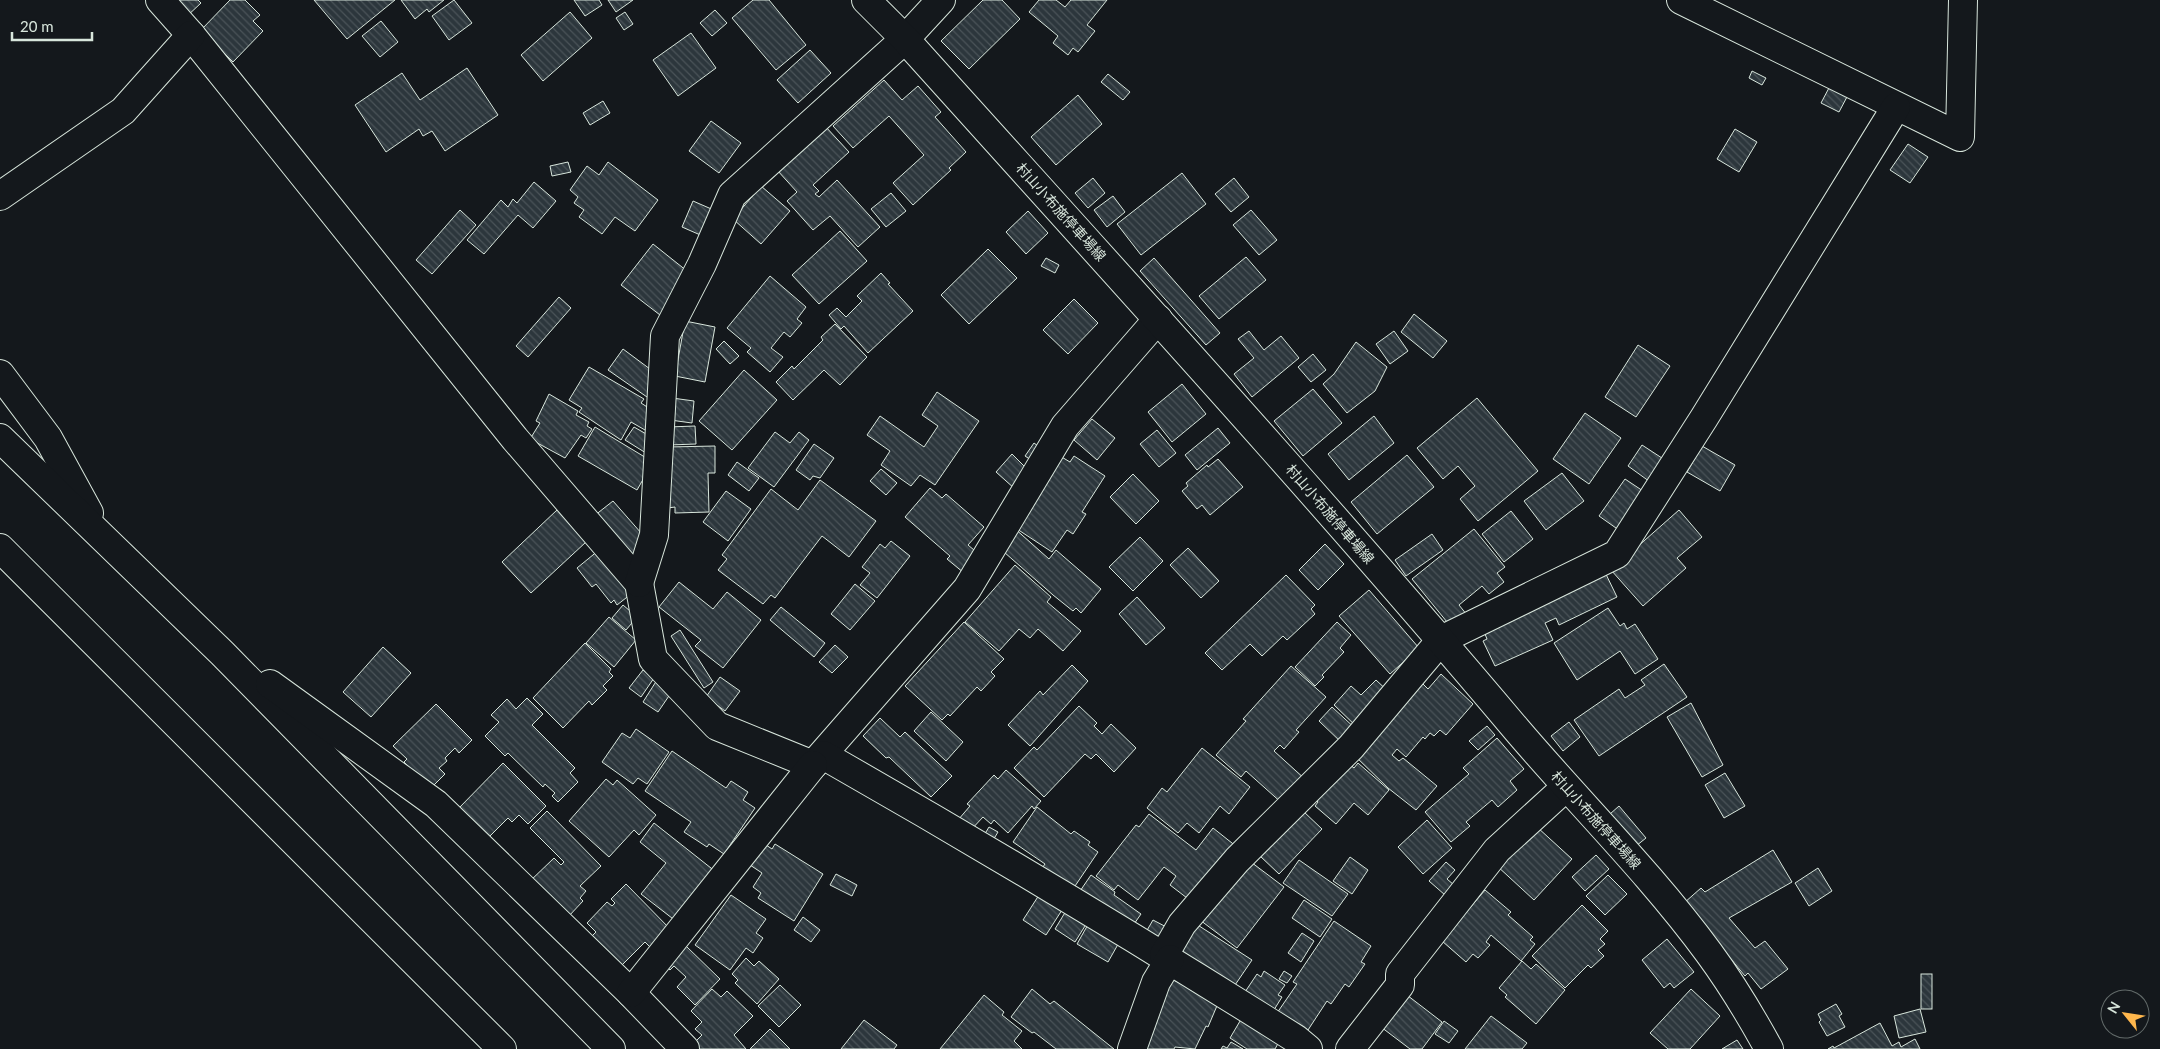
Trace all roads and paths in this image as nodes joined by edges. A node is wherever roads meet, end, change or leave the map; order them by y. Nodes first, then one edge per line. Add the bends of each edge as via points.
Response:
1 (160, 0) edge
2 (866, 0) edge
3 (941, 0) edge
4 (1681, 0) edge
5 (1963, 0) edge
6 (191, 35) junction
7 (905, 40) junction
8 (1896, 107) junction
9 (0, 196) edge
10 (1158, 319) junction
11 (0, 374) edge
12 (0, 438) edge
13 (102, 539) junction
14 (0, 548) edge
15 (639, 583) junction
16 (1441, 640) junction
17 (222, 653) junction
18 (818, 760) junction
19 (1566, 787) junction
20 (1167, 957) junction
21 (631, 993) junction
22 (502, 1049) edge
23 (611, 1049) edge
24 (685, 1049) edge
25 (1132, 1049) edge
26 (1308, 1049) edge
27 (1350, 1049) edge
28 (1769, 1049) edge

1 - 6 street
2 - 7 street, 村山小布施停車場線
3 - 7 street
4 - 8 street
5 - 8 street via 1960,137
6 - 9 street via 123,111
6 - 15 street via 514,439
7 - 10 street, 村山小布施停車場線
7 - 15 street via 732,195 702,264 665,336 654,535
8 - 16 street via 1617,554
10 - 16 street, 村山小布施停車場線
10 - 18 street via 1065,426 967,588
11 - 13 street via 48,438
12 - 13 street
13 - 17 street
14 - 22 street
15 - 18 street via 653,659 717,726
16 - 19 street, 村山小布施停車場線
16 - 20 street via 1350,747 1237,860 1182,924
17 - 21 street via 293,700 436,804
17 - 23 street
18 - 20 street via 967,837
18 - 21 street
19 - 27 street via 1497,850 1400,974 1400,985
19 - 28 street, 村山小布施停車場線 via 1659,891 1709,953
20 - 25 street
20 - 26 street
21 - 24 street

